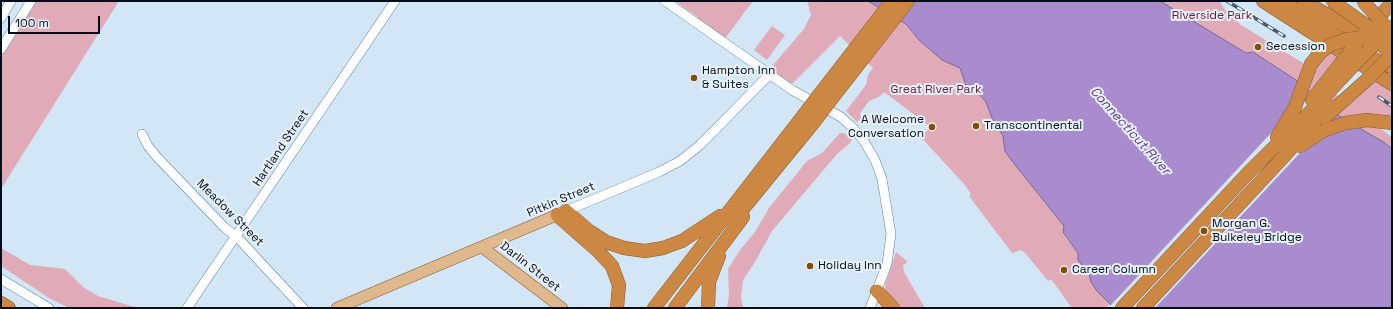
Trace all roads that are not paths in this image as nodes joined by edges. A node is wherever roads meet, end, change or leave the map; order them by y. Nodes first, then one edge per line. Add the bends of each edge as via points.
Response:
1 (11, 1) edge
2 (31, 1) edge
3 (395, 1) edge
4 (666, 1) edge
5 (892, 1) edge
6 (908, 1) edge
7 (1263, 1) edge
8 (1282, 1) edge
9 (1304, 1) edge
10 (1332, 1) edge
11 (1363, 1) edge
12 (1392, 3) edge
13 (1, 18) edge
14 (1392, 26) edge
15 (1392, 35) edge
16 (1392, 45) edge
17 (1, 49) edge
18 (1392, 53) edge
19 (859, 54) junction
20 (1368, 56) junction
21 (1392, 67) edge
22 (1357, 68) junction
23 (1392, 72) edge
24 (769, 75) junction
25 (1392, 84) edge
26 (1336, 91) junction
27 (808, 119) junction
28 (1387, 122) edge
29 (142, 134) dead end
30 (1269, 152) junction
31 (1287, 153) junction
32 (731, 208) junction
33 (562, 213) junction
34 (740, 221) junction
35 (236, 236) junction
36 (482, 247) junction
37 (1, 279) edge
38 (671, 287) junction
39 (877, 291) junction
40 (1, 303) edge
41 (9, 308) edge
42 (49, 308) edge
43 (187, 308) edge
44 (303, 308) edge
45 (336, 308) edge
46 (562, 308) edge
47 (617, 308) edge
48 (646, 308) edge
49 (654, 308) edge
50 (662, 308) edge
51 (675, 308) edge
52 (708, 308) edge
53 (870, 308) edge
54 (892, 308) edge
55 (1122, 308) edge
56 (1143, 308) edge

1 - 13 street
2 - 17 street
3 - 35 street, Hartland Street
4 - 24 street
5 - 19 highway
6 - 19 highway
7 - 25 highway
8 - 20 highway
9 - 16 highway via 1356,32
10 - 16 highway, bridge
11 - 15 highway, bridge
12 - 22 highway, bridge via 1365,33
14 - 22 highway, bridge
15 - 22 highway, bridge
18 - 22 highway, bridge
18 - 30 highway, bridge via 1378,43 1359,38 1337,42 1323,50 1310,64 1294,110
19 - 27 highway, bridge
20 - 21 highway
20 - 23 highway
22 - 26 highway
22 - 26 highway
24 - 33 street, Pitkin Street via 700,145 680,161
24 - 39 street via 846,121 862,138 872,154 883,185 891,234 888,258
26 - 30 highway
26 - 31 highway
27 - 32 highway
27 - 34 highway via 784,164
27 - 50 highway
28 - 31 highway via 1360,120 1338,125 1319,133
29 - 35 street, Meadow Street via 157,157 225,228
30 - 55 highway
31 - 56 highway
32 - 33 highway via 686,239 663,248 645,250 624,248 606,242
32 - 38 highway
33 - 36 main road, Pitkin Street
33 - 47 highway via 612,266 619,287
34 - 51 highway
34 - 52 highway via 715,264 708,286
35 - 43 street, Hartland Street
35 - 44 street, Meadow Street
36 - 45 main road, Pitkin Street
36 - 46 main road, Darlin Street
37 - 42 street
38 - 48 highway
38 - 49 highway
39 - 53 street
39 - 54 highway
40 - 41 highway

